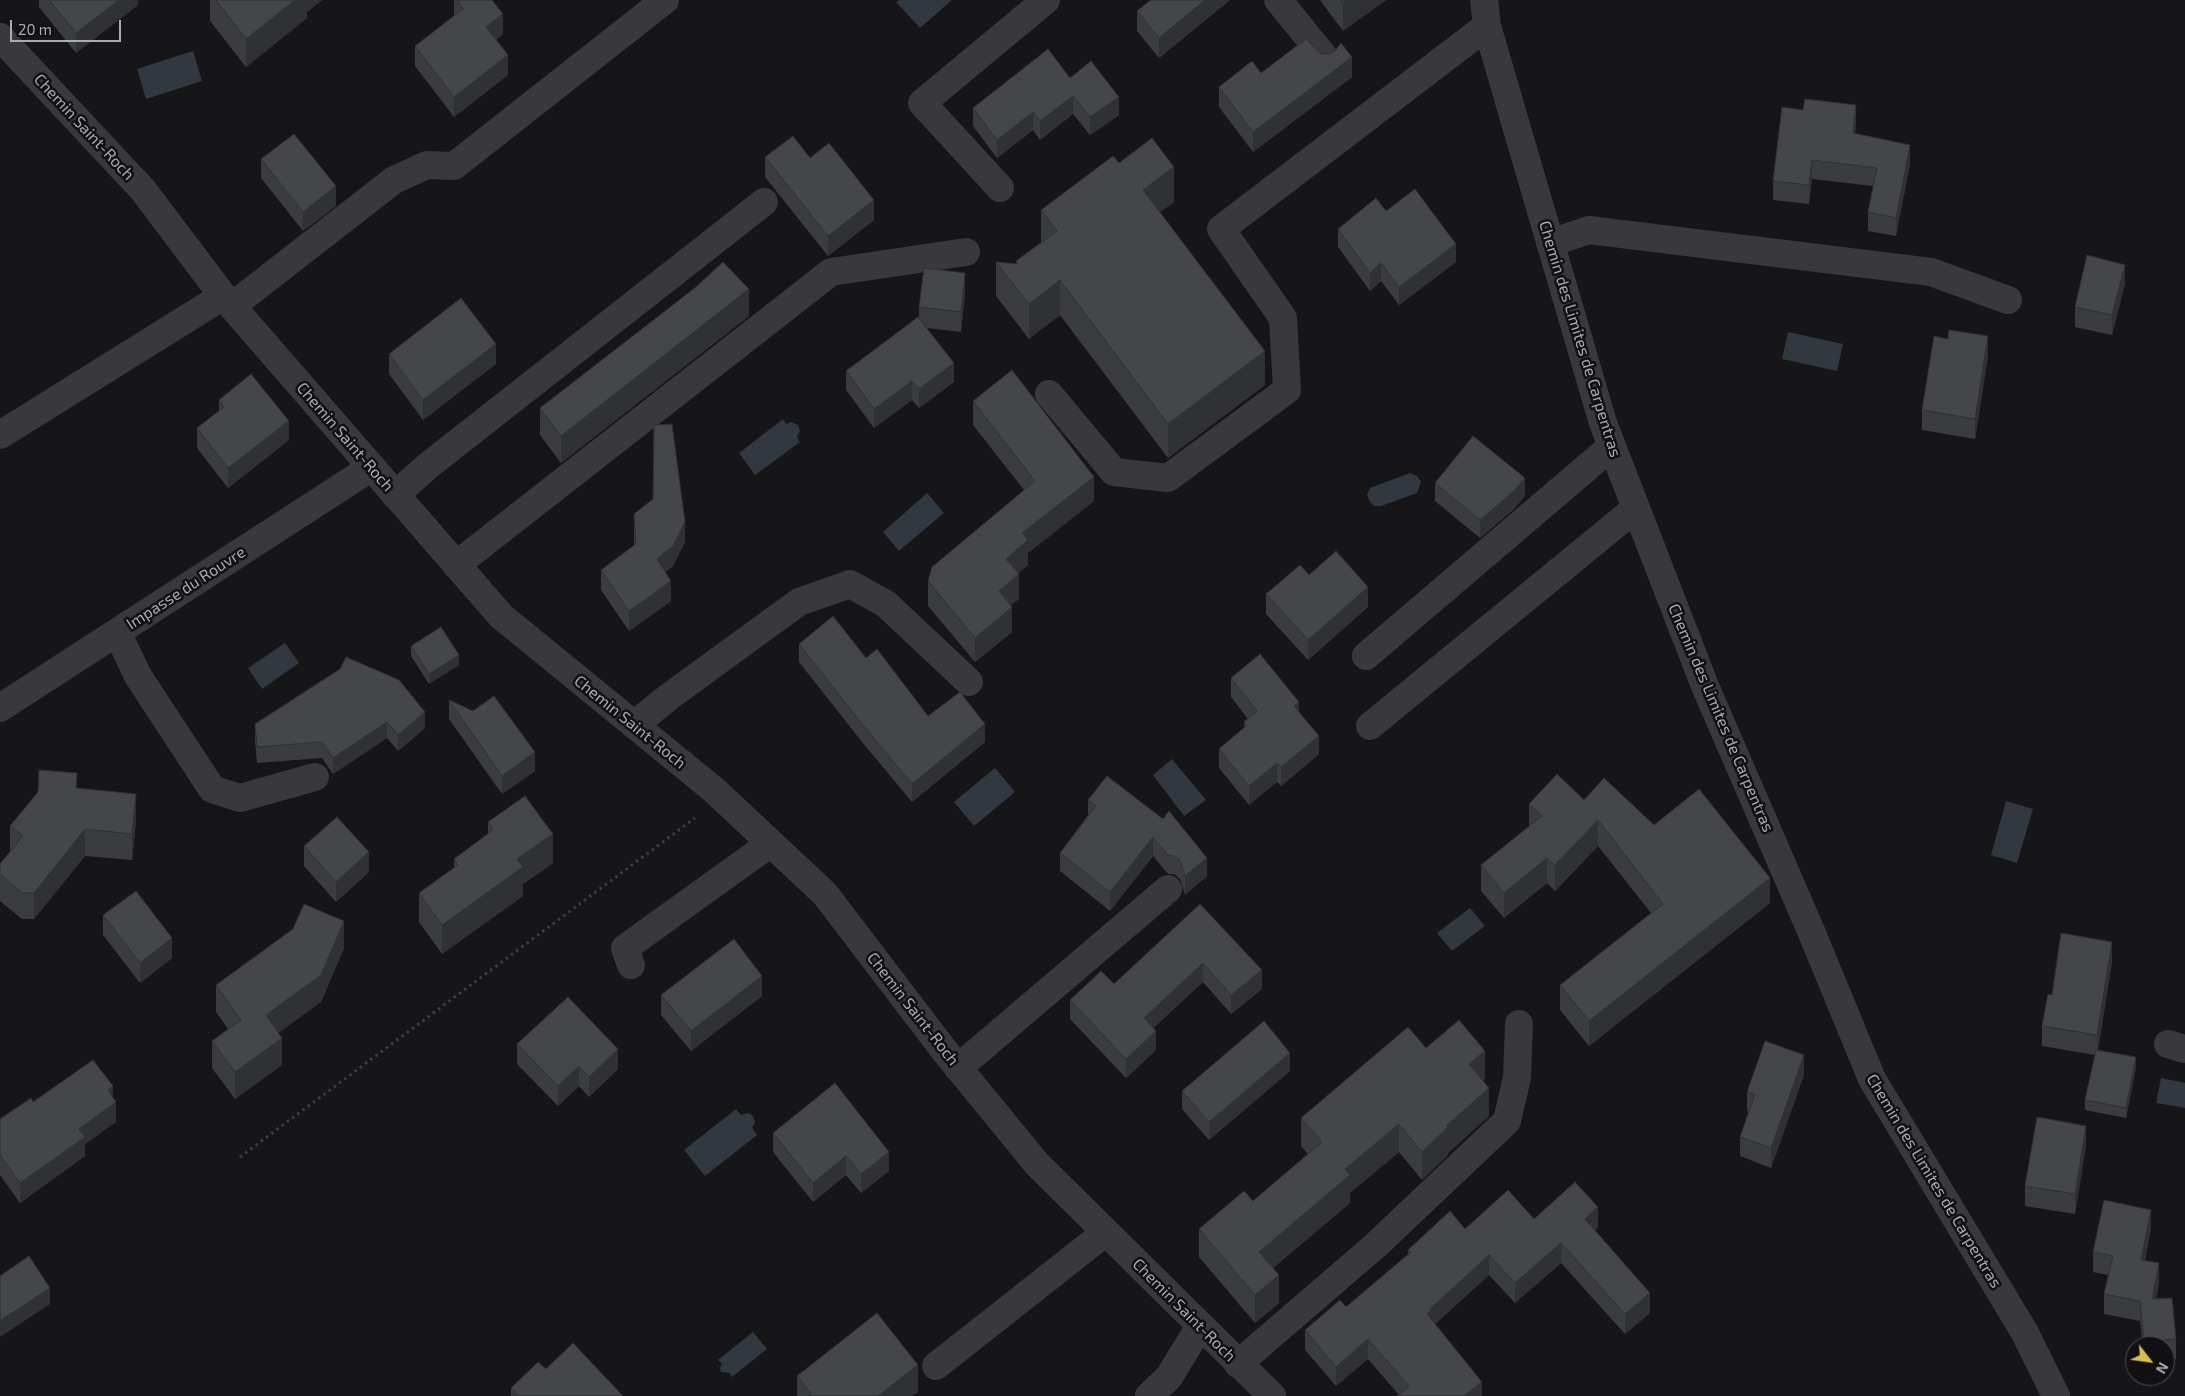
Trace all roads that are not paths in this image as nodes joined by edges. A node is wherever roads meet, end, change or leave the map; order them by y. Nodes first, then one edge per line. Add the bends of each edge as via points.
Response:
1 (665, 0) edge
2 (1046, 0) edge
3 (1278, 0) edge
4 (1486, 13) edge
5 (0, 37) edge
6 (1326, 59) edge
7 (1000, 188) dead end
8 (764, 202) dead end
9 (1550, 242) junction
10 (966, 252) dead end
11 (2008, 300) dead end
12 (228, 301) junction
13 (1049, 394) dead end
14 (0, 435) edge
15 (1612, 446) junction
16 (372, 467) junction
17 (395, 495) junction
18 (1636, 508) junction
19 (456, 565) junction
20 (117, 632) junction
21 (1366, 656) dead end
22 (969, 682) dead end
23 (0, 708) edge
24 (634, 725) junction
25 (1370, 726) dead end
26 (315, 777) dead end
27 (771, 843) junction
28 (1168, 889) dead end
29 (631, 965) dead end
30 (1519, 1024) dead end
31 (958, 1068) junction
32 (1106, 1232) junction
33 (1200, 1326) junction
34 (1238, 1364) junction
35 (936, 1366) dead end
36 (1149, 1396) edge
37 (1272, 1396) edge
38 (2056, 1396) edge

1 - 12 street via 454,166 427,165 394,180
2 - 7 street via 922,103
3 - 6 street
4 - 9 street, Chemin des Limites de Carpentras
4 - 13 street via 1221,229 1283,318 1287,390 1168,478 1114,472
5 - 12 street, Chemin Saint-Roch via 143,190
8 - 17 street
9 - 11 street via 1589,230 1931,272
9 - 15 street, Chemin des Limites de Carpentras
10 - 19 street via 831,272
12 - 14 street
12 - 16 street, Chemin Saint-Roch
15 - 18 street, Chemin des Limites de Carpentras
15 - 21 street
16 - 17 street, Chemin Saint-Roch
16 - 20 street, Impasse du Rouvre
17 - 19 street, Chemin Saint-Roch
18 - 25 street
18 - 38 street, Chemin des Limites de Carpentras via 1705,686 1872,1079 2025,1333
19 - 24 street, Chemin Saint-Roch via 501,616
20 - 23 street, Impasse du Rouvre
20 - 26 street via 138,676 212,789 240,798
22 - 24 street via 886,604 850,584 799,602
24 - 27 street, Chemin Saint-Roch via 714,790
27 - 29 street via 625,948
27 - 31 street, Chemin Saint-Roch via 825,894
28 - 31 street
30 - 34 street via 1517,1077 1507,1121 1376,1244
31 - 32 street, Chemin Saint-Roch via 1037,1164
32 - 33 street, Chemin Saint-Roch
32 - 35 street
33 - 34 street, Chemin Saint-Roch
33 - 36 street via 1170,1377
34 - 37 street, Chemin Saint-Roch

